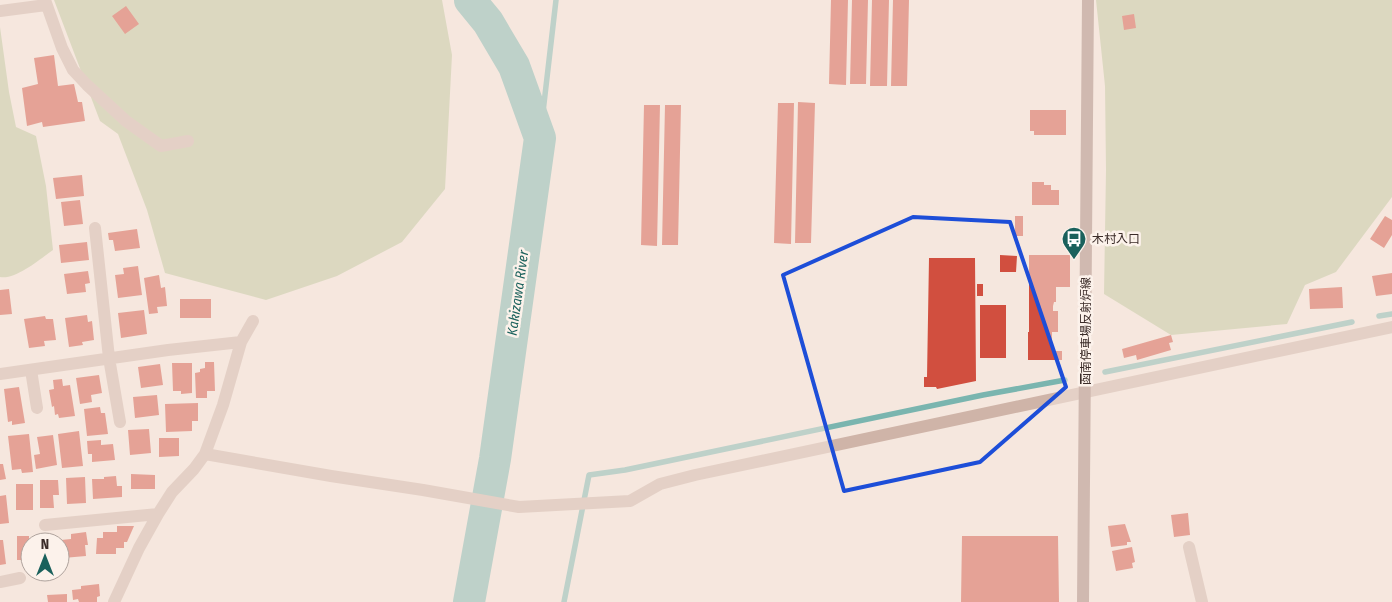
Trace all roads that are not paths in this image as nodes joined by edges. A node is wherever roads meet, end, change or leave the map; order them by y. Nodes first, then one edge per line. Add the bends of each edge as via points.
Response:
1 (1088, 0) edge
2 (46, 2) edge
3 (0, 10) edge
4 (188, 141) dead end
5 (95, 228) dead end
6 (253, 321) dead end
7 (1392, 327) edge
8 (241, 342) junction
9 (109, 358) junction
10 (31, 370) junction
11 (0, 374) edge
12 (1085, 392) junction
13 (37, 408) dead end
14 (120, 422) dead end
15 (205, 454) junction
16 (158, 514) junction
17 (45, 525) dead end
18 (1189, 546) dead end
19 (20, 578) dead end
20 (0, 582) edge
21 (114, 602) edge
22 (1083, 602) edge
23 (1202, 602) edge

1 - 12 main road, 函南停車場反射炉線
2 - 3 street
2 - 4 street via 69,63 87,86 126,121 162,146
5 - 9 street
6 - 8 street
7 - 12 street
8 - 9 street
8 - 15 street
9 - 10 street
9 - 14 street
10 - 11 street
10 - 13 street
12 - 15 street via 695,475 660,484 630,501 519,507
12 - 22 main road, 函南停車場反射炉線
15 - 16 street via 172,492
16 - 17 street
16 - 21 street
18 - 23 street
19 - 20 street

